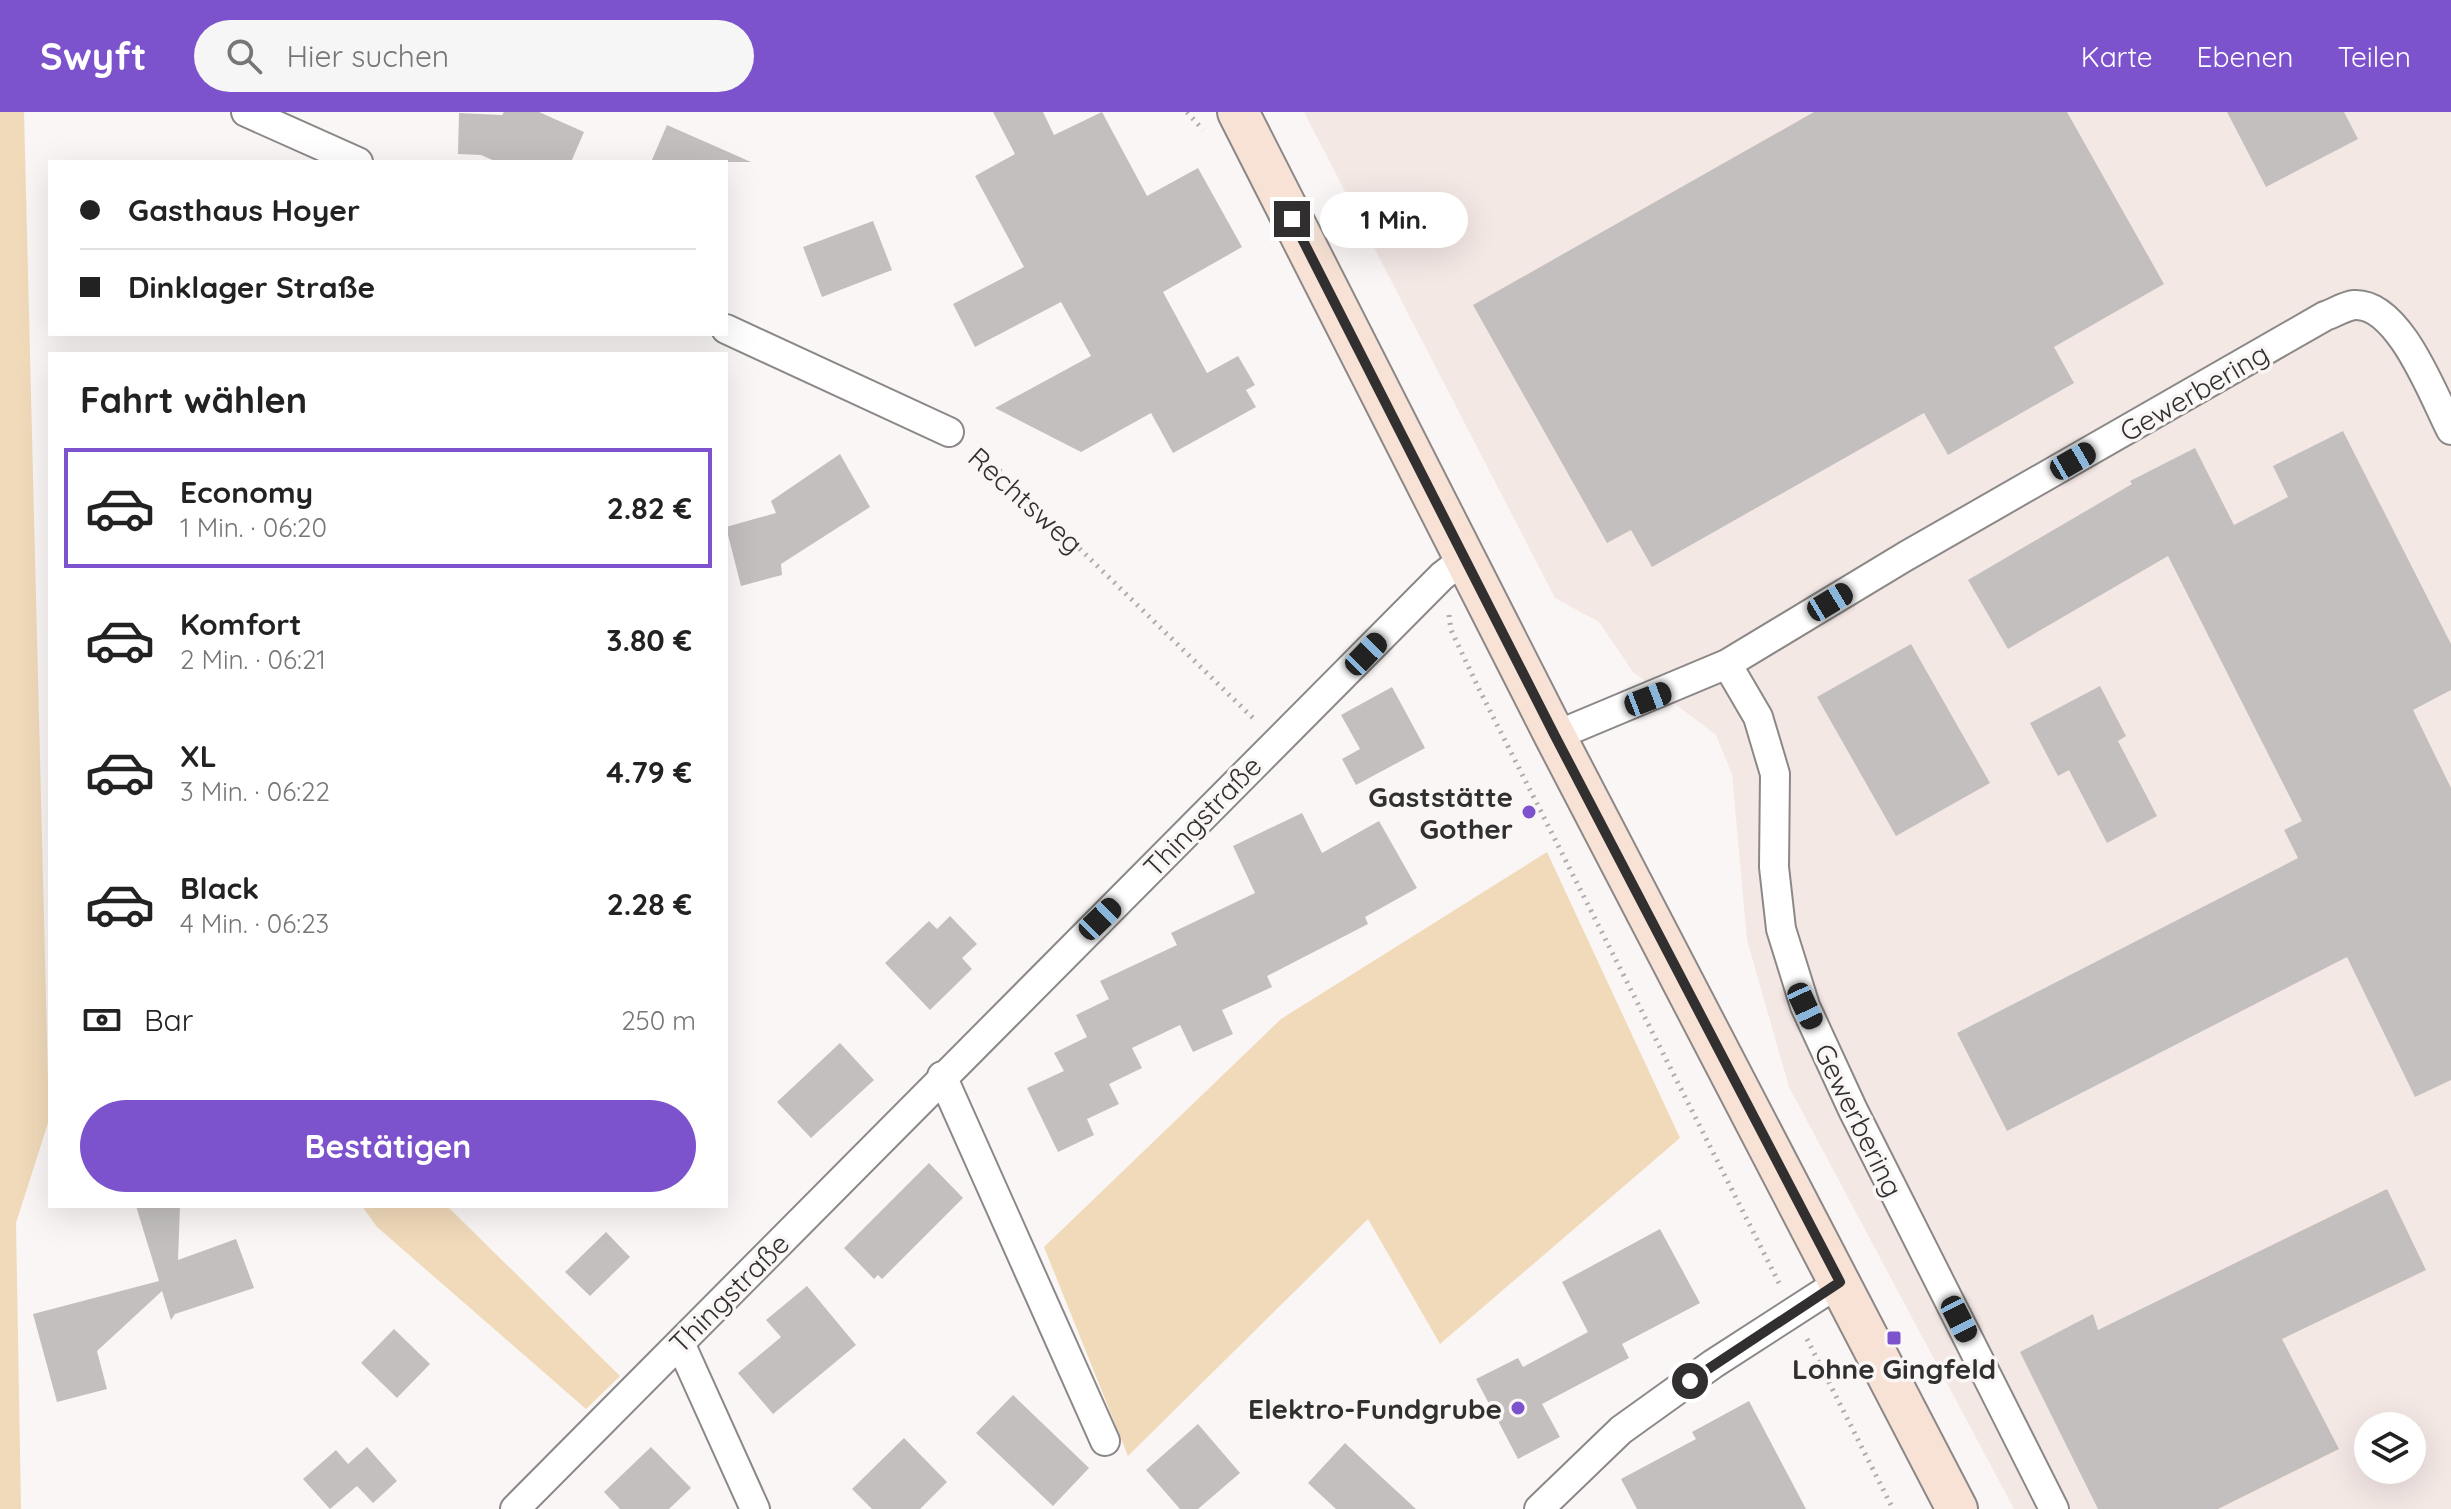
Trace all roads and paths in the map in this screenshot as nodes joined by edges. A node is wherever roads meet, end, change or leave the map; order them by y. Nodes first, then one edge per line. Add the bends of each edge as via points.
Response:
1 (246, 112) edge
2 (1187, 112) edge
3 (1222, 124) edge
4 (354, 160) edge
5 (728, 330) edge
6 (2451, 430) edge
7 (949, 432) joint
8 (1453, 568) junction
9 (1727, 664) junction
10 (1555, 736) junction
11 (1276, 741) junction
12 (942, 1076) junction
13 (1840, 1282) junction
14 (1794, 1314) junction
15 (680, 1343) junction
16 (1105, 1441) dead end
17 (515, 1509) edge
18 (755, 1509) edge
19 (1539, 1509) edge
20 (1893, 1509) edge
21 (1957, 1509) edge
22 (2054, 1509) edge

1 - 4 street
2 - 3 path
3 - 8 main road
5 - 7 street, Rechtsweg
6 - 9 street, Gewerbering via 2392,321 2372,308 2353,305 2325,316 1906,556
7 - 11 path, Rechtsweg via 995,466
8 - 10 main road
8 - 11 street, Thingstraße
8 - 14 path via 1451,630
9 - 10 street, Gewerbering
9 - 22 street, Gewerbering via 1758,717 1775,774 1774,867 1781,929 1805,1006
10 - 13 main road
11 - 12 street, Thingstraße
12 - 15 street, Thingstraße
12 - 16 street
13 - 14 street
13 - 21 main road
14 - 19 street via 1621,1430
14 - 20 path
15 - 17 street, Thingstraße
15 - 18 street

